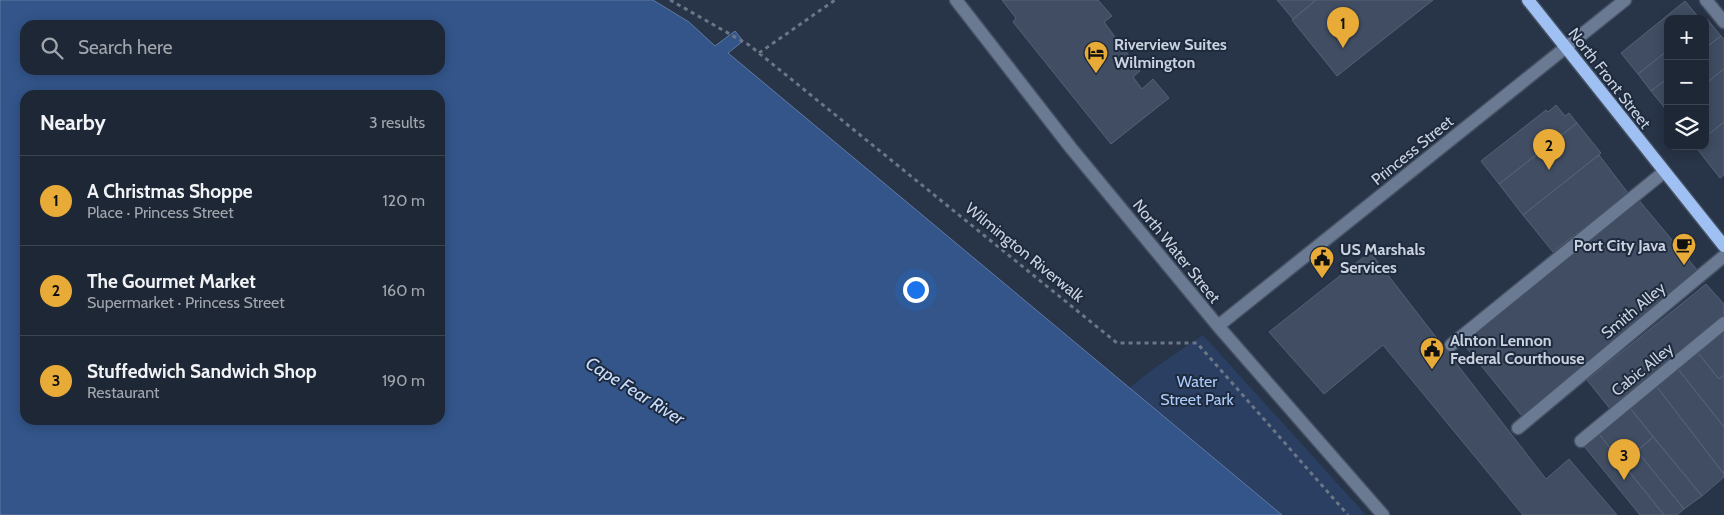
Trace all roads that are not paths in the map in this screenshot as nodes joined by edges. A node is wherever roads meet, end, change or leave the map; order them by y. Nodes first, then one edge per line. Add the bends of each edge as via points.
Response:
1 (956, 0) edge
2 (1528, 0) edge
3 (1626, 0) edge
4 (1706, 0) edge
5 (1724, 22) edge
6 (1566, 48) junction
7 (1664, 172) junction
8 (1724, 246) edge
9 (1724, 256) edge
10 (1724, 323) edge
11 (1218, 326) junction
12 (1451, 345) dead end
13 (1518, 428) dead end
14 (1581, 441) dead end
15 (1383, 515) edge

1 - 11 street, North Water Street via 1071,148
2 - 6 main road, North Front Street
3 - 6 street, Princess Street
4 - 5 street
6 - 7 main road, North Front Street
6 - 11 street, Princess Street
7 - 8 main road, North Front Street
7 - 12 street
9 - 13 street, Smith Alley
10 - 14 street, Cabic Alley
11 - 15 street, North Water Street

